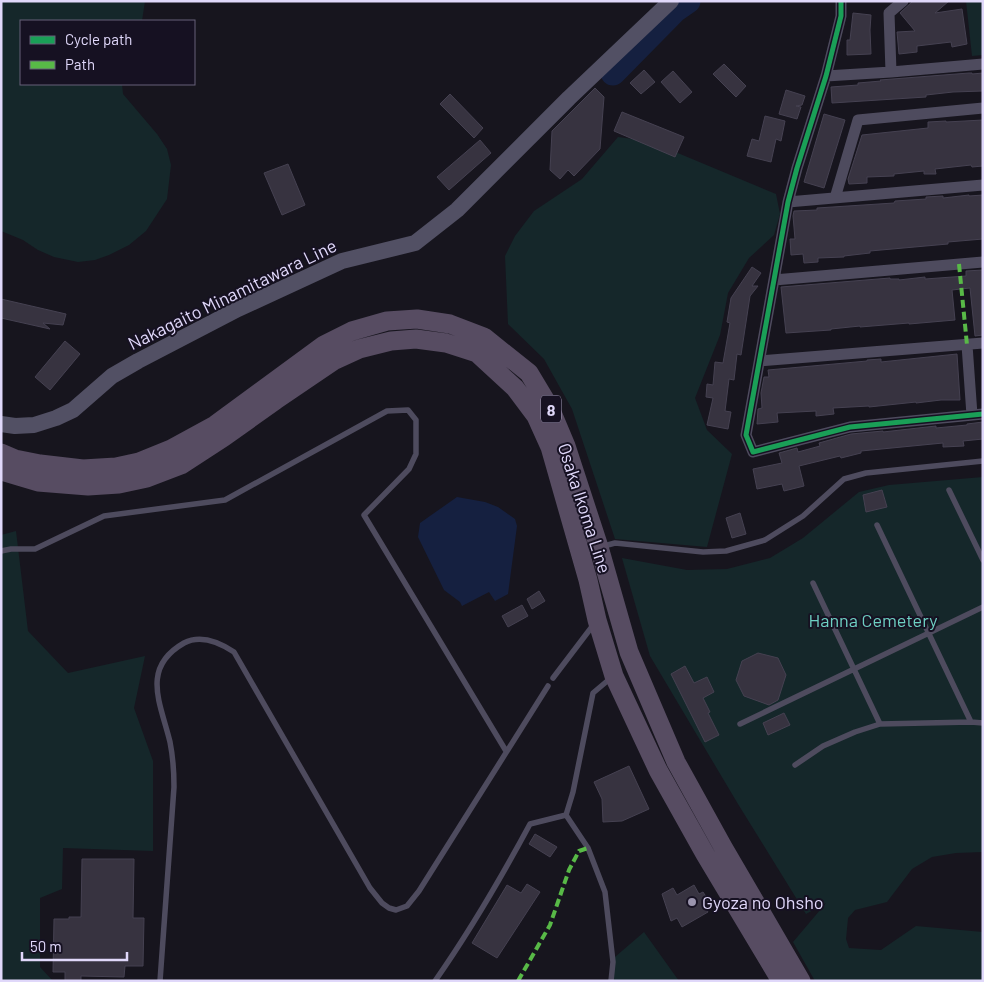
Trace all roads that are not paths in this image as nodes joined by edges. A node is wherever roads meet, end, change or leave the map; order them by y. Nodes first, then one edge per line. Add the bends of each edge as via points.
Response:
1 (671, 1) edge
2 (840, 1) edge
3 (903, 1) edge
4 (983, 64) edge
5 (892, 72) junction
6 (826, 76) junction
7 (983, 108) edge
8 (983, 185) edge
9 (836, 198) junction
10 (788, 202) junction
11 (983, 262) edge
12 (774, 280) junction
13 (983, 343) edge
14 (967, 345) junction
15 (760, 361) junction
16 (978, 414) edge
17 (1, 424) edge
18 (1, 453) edge
19 (983, 461) edge
20 (1, 471) edge
21 (950, 490) dead end
22 (877, 525) dead end
23 (599, 547) junction
24 (1, 551) edge
25 (580, 552) junction
26 (983, 560) edge
27 (608, 575) junction
28 (588, 580) junction
29 (813, 583) dead end
30 (983, 607) edge
31 (597, 620) junction
32 (928, 633) junction
33 (855, 669) junction
34 (614, 676) junction
35 (553, 678) dead end
36 (548, 686) dead end
37 (971, 722) junction
38 (983, 723) edge
39 (740, 724) dead end
40 (880, 724) junction
41 (506, 751) junction
42 (795, 765) dead end
43 (566, 816) junction
44 (160, 981) edge
45 (435, 981) edge
46 (611, 981) edge
47 (781, 981) edge
48 (801, 981) edge

1 - 17 main road, Nakagaito Minamitawara Line via 458,210 415,243 342,261 238,310 112,376 73,410 56,418 34,424
2 - 6 street via 840,16
3 - 5 street via 890,13
4 - 5 street
5 - 6 street
6 - 10 street
7 - 9 street via 858,120
8 - 9 street
9 - 10 street
10 - 12 street
11 - 12 street
12 - 15 street
13 - 14 street
14 - 15 street
14 - 16 street
15 - 16 street via 746,435 753,452 850,427
18 - 23 main road, Osaka Ikoma Line / 8 via 14,459 83,469 140,462 215,425 324,345 352,331 387,321 417,319 450,324 484,337 529,373 550,408 566,446
19 - 23 lane via 866,473 844,479 803,516 765,540 726,551 704,552 615,543
20 - 25 main road, Osaka Ikoma Line / 8 via 38,482 88,486 147,478 181,466 335,360 391,341 416,339 446,343 476,353 515,388 536,416 550,447
21 - 26 lane
22 - 32 lane
23 - 25 lane
23 - 27 main road, Osaka Ikoma Line / 8
24 - 41 lane via 35,550 104,516 225,500 387,411 408,410 416,420 416,454 409,469 364,515
25 - 28 main road, Osaka Ikoma Line / 8
27 - 28 main road
27 - 48 main road, Osaka Ikoma Line / 8 via 629,652 676,762
28 - 31 main road, Osaka Ikoma Line / 8
29 - 33 lane
30 - 32 lane
31 - 34 main road, Osaka Ikoma Line / 8
31 - 35 lane
32 - 33 lane
32 - 37 lane
33 - 39 lane
33 - 40 lane
34 - 43 lane via 592,693
34 - 47 main road, Osaka Ikoma Line / 8 via 658,770
36 - 41 lane
37 - 38 lane
37 - 40 lane
40 - 42 lane via 823,746
41 - 44 lane via 419,891 407,906 396,910 389,908 370,888 234,652 206,639 188,641 178,647 165,658 157,680 174,766
43 - 45 lane via 530,824
43 - 46 lane via 588,848 605,892 613,962

